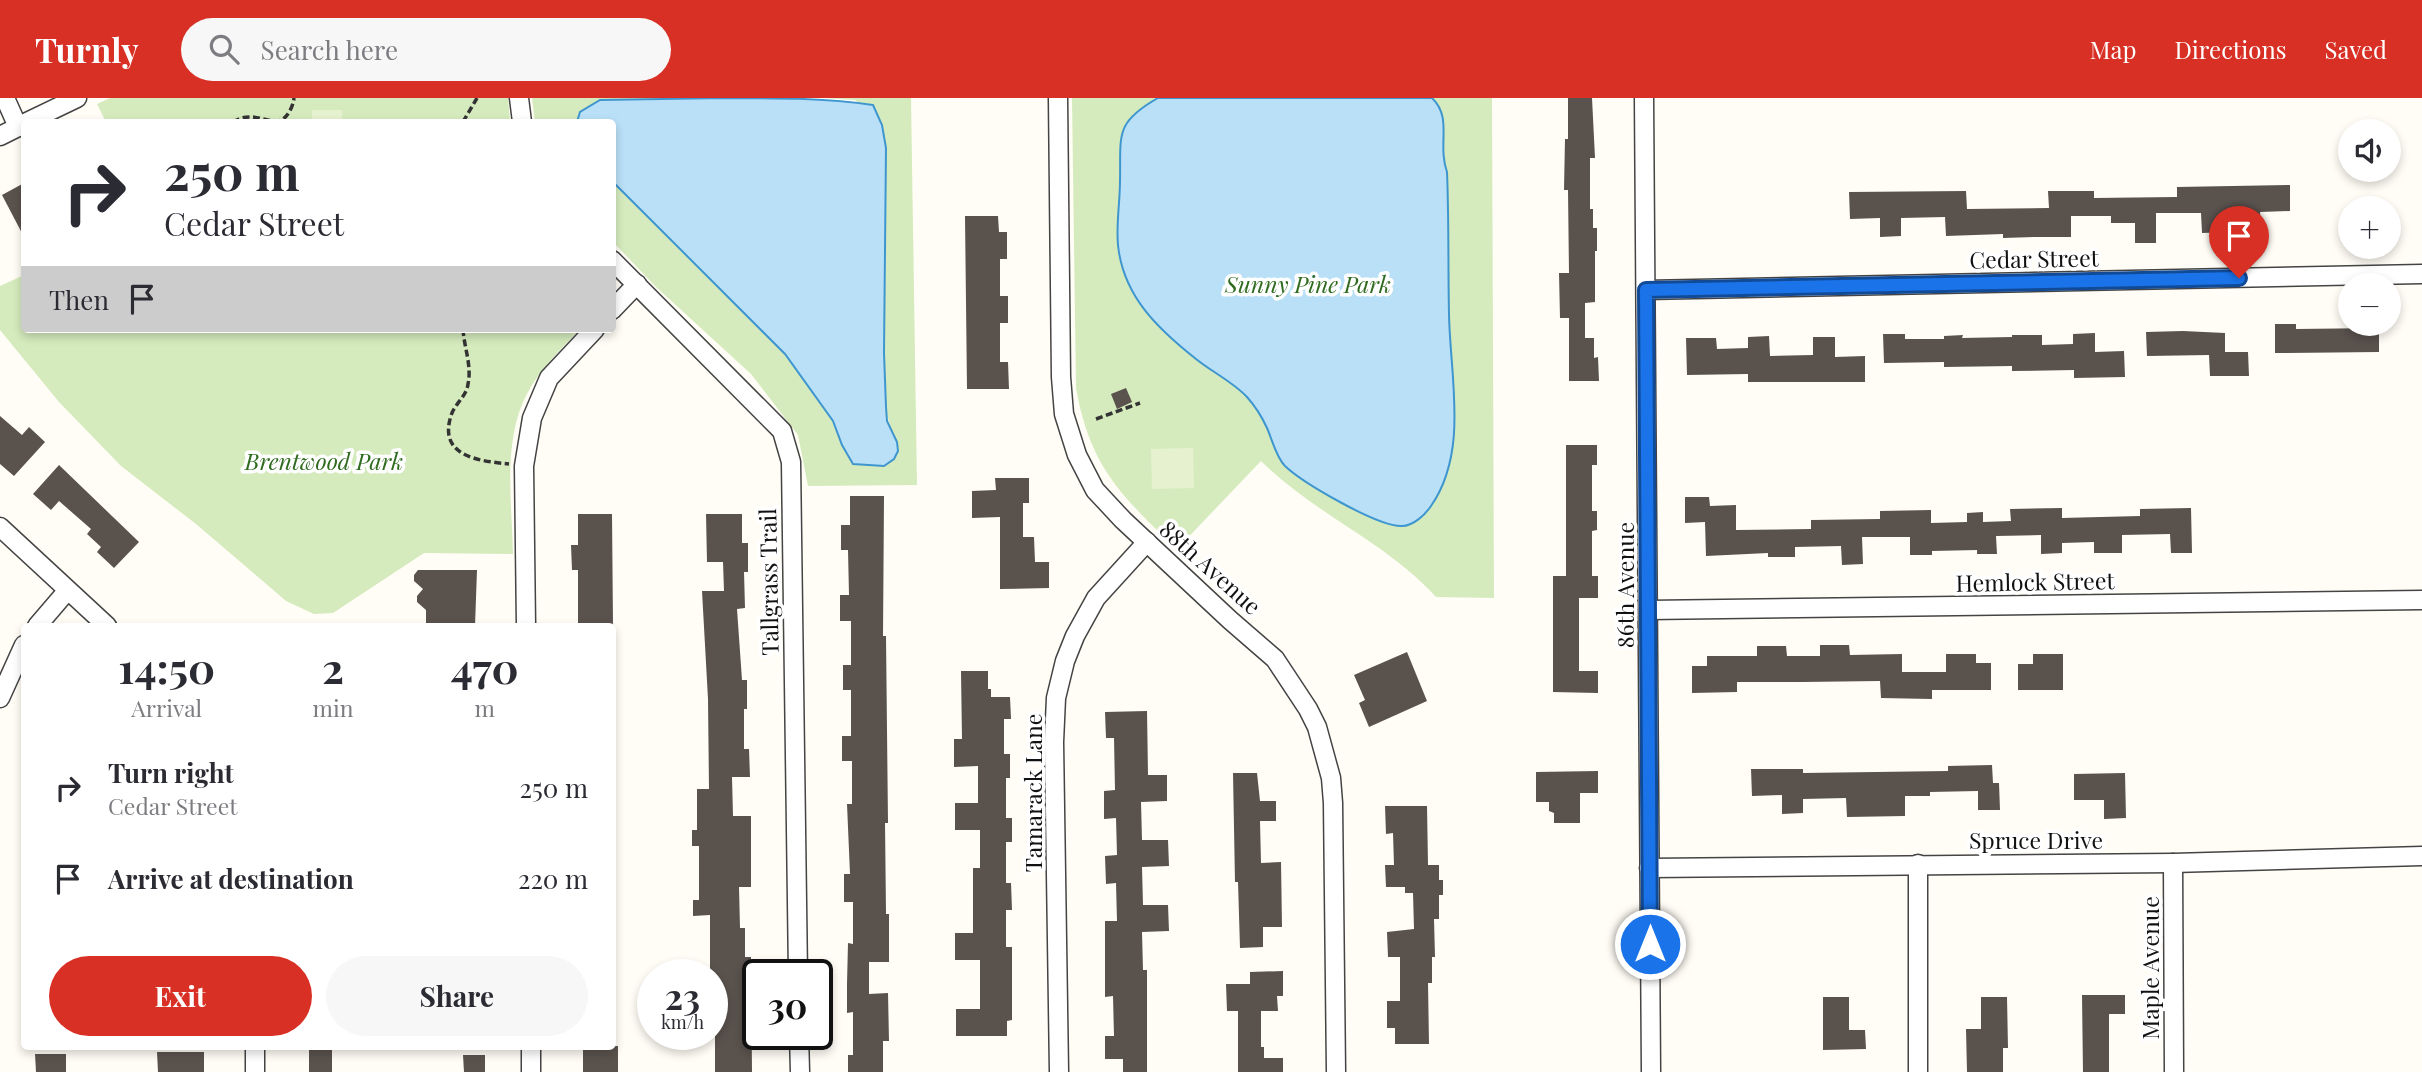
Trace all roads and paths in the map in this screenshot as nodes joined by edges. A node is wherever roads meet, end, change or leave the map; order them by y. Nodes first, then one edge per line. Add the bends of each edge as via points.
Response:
1 (5, 98) edge
2 (77, 98) edge
3 (294, 98) edge
4 (477, 98) edge
5 (519, 98) edge
6 (1058, 98) edge
7 (1644, 98) edge
8 (35, 119) edge
9 (244, 119) edge
10 (268, 119) edge
11 (284, 119) edge
12 (465, 119) edge
13 (522, 119) edge
14 (21, 122) edge
15 (21, 126) edge
16 (0, 136) edge
17 (616, 264) edge
18 (2422, 274) edge
19 (637, 284) junction
20 (1646, 290) junction
21 (616, 306) edge
22 (464, 333) edge
23 (591, 333) edge
24 (1140, 403) dead end
25 (1096, 419) dead end
26 (524, 466) junction
27 (0, 527) edge
28 (1147, 542) junction
29 (67, 591) junction
30 (2422, 600) edge
31 (1648, 610) junction
32 (40, 623) edge
33 (104, 623) edge
34 (526, 623) edge
35 (21, 652) edge
36 (0, 698) edge
37 (2422, 856) edge
38 (2174, 863) junction
39 (1918, 864) junction
40 (1649, 868) junction
41 (798, 959) edge
42 (255, 1050) edge
43 (531, 1050) edge
44 (799, 1050) edge
45 (255, 1072) edge
46 (531, 1072) edge
47 (800, 1072) edge
48 (1059, 1072) edge
49 (1336, 1072) edge
50 (1651, 1072) edge
51 (1918, 1072) edge
52 (2174, 1072) edge

1 - 14 street
2 - 8 street
3 - 11 path via 293,108
4 - 12 path
5 - 13 street
6 - 28 street, 88th Avenue via 1064,414 1095,490
7 - 20 street, 86th Avenue
9 - 10 path
15 - 16 street
17 - 19 street, Tallgrass Trail
18 - 20 street, Cedar Street
19 - 21 street
19 - 41 street, Tallgrass Trail via 782,431 791,462
20 - 31 street, 86th Avenue
22 - 26 path via 468,387 451,418 451,441 462,454 478,460
23 - 26 street via 549,378 531,418
24 - 25 path
26 - 34 street
27 - 29 street
28 - 48 street, Tamarack Lane via 1096,598 1065,661 1056,698
28 - 49 street, 88th Avenue via 1275,659 1317,727 1333,803
29 - 32 street
29 - 33 street
30 - 31 street, Hemlock Street
31 - 40 street, 86th Avenue
35 - 36 street
37 - 38 street, Spruce Drive
38 - 39 street, Spruce Drive
38 - 52 street, Maple Avenue
39 - 40 street, Spruce Drive
39 - 51 street
40 - 50 street, 86th Avenue
42 - 45 street
43 - 46 street
44 - 47 street

